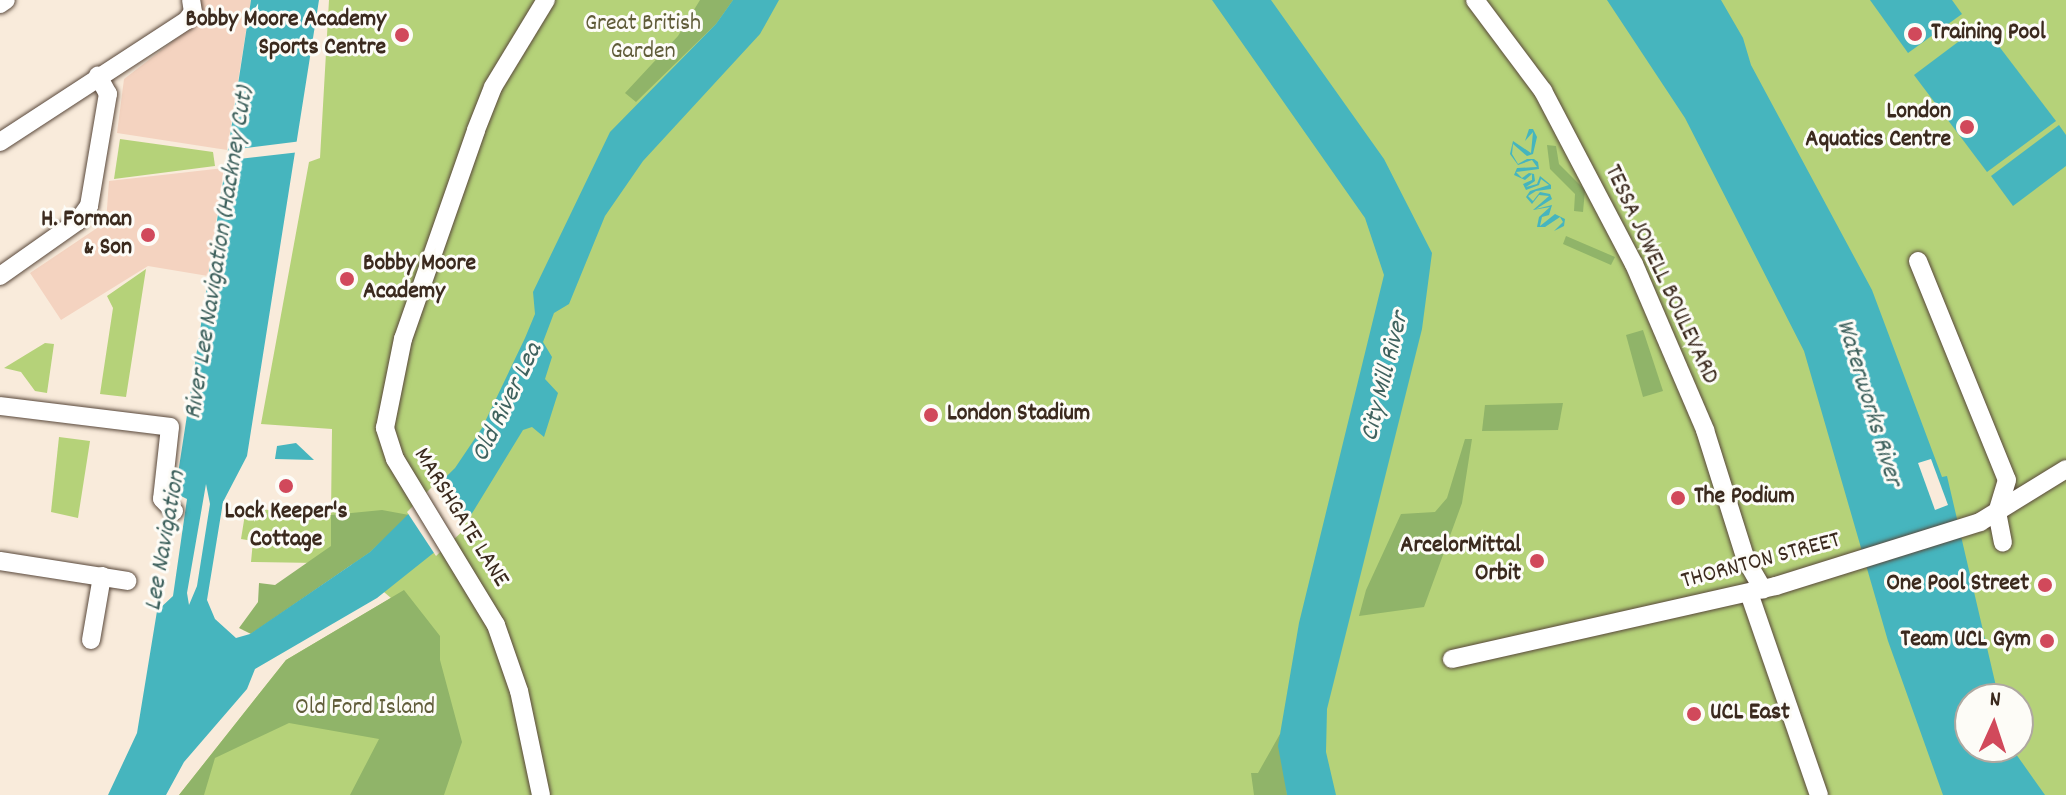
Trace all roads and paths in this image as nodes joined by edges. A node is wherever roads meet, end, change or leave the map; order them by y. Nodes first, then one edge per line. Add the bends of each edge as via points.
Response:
1 (6, 0) edge
2 (546, 0) edge
3 (1475, 0) edge
4 (0, 4) edge
5 (192, 6) edge
6 (98, 76) junction
7 (0, 142) edge
8 (1918, 261) dead end
9 (0, 276) edge
10 (0, 406) edge
11 (2066, 469) edge
12 (174, 511) dead end
13 (1997, 512) junction
14 (2003, 542) dead end
15 (0, 561) edge
16 (102, 576) junction
17 (127, 581) dead end
18 (1763, 590) junction
19 (91, 640) dead end
20 (1452, 659) dead end
21 (541, 795) edge
22 (1819, 795) edge

1 - 4 street
2 - 21 street, MARSHGATE LANE via 493,87 476,130 403,339 385,415 395,459 459,558 510,658
3 - 18 street, TESSA JOWELL BOULEVARD via 1543,91 1634,264 1705,430 1746,560
5 - 6 street
6 - 7 street
6 - 9 street via 108,94 89,206 78,221
8 - 13 street via 2007,480
10 - 12 street via 170,427 162,499
11 - 13 street, THORNTON STREET
13 - 14 street
13 - 18 street, THORNTON STREET via 1980,522
15 - 16 street
16 - 17 street
16 - 19 street
18 - 20 street, THORNTON STREET
18 - 22 street, TESSA JOWELL BOULEVARD

